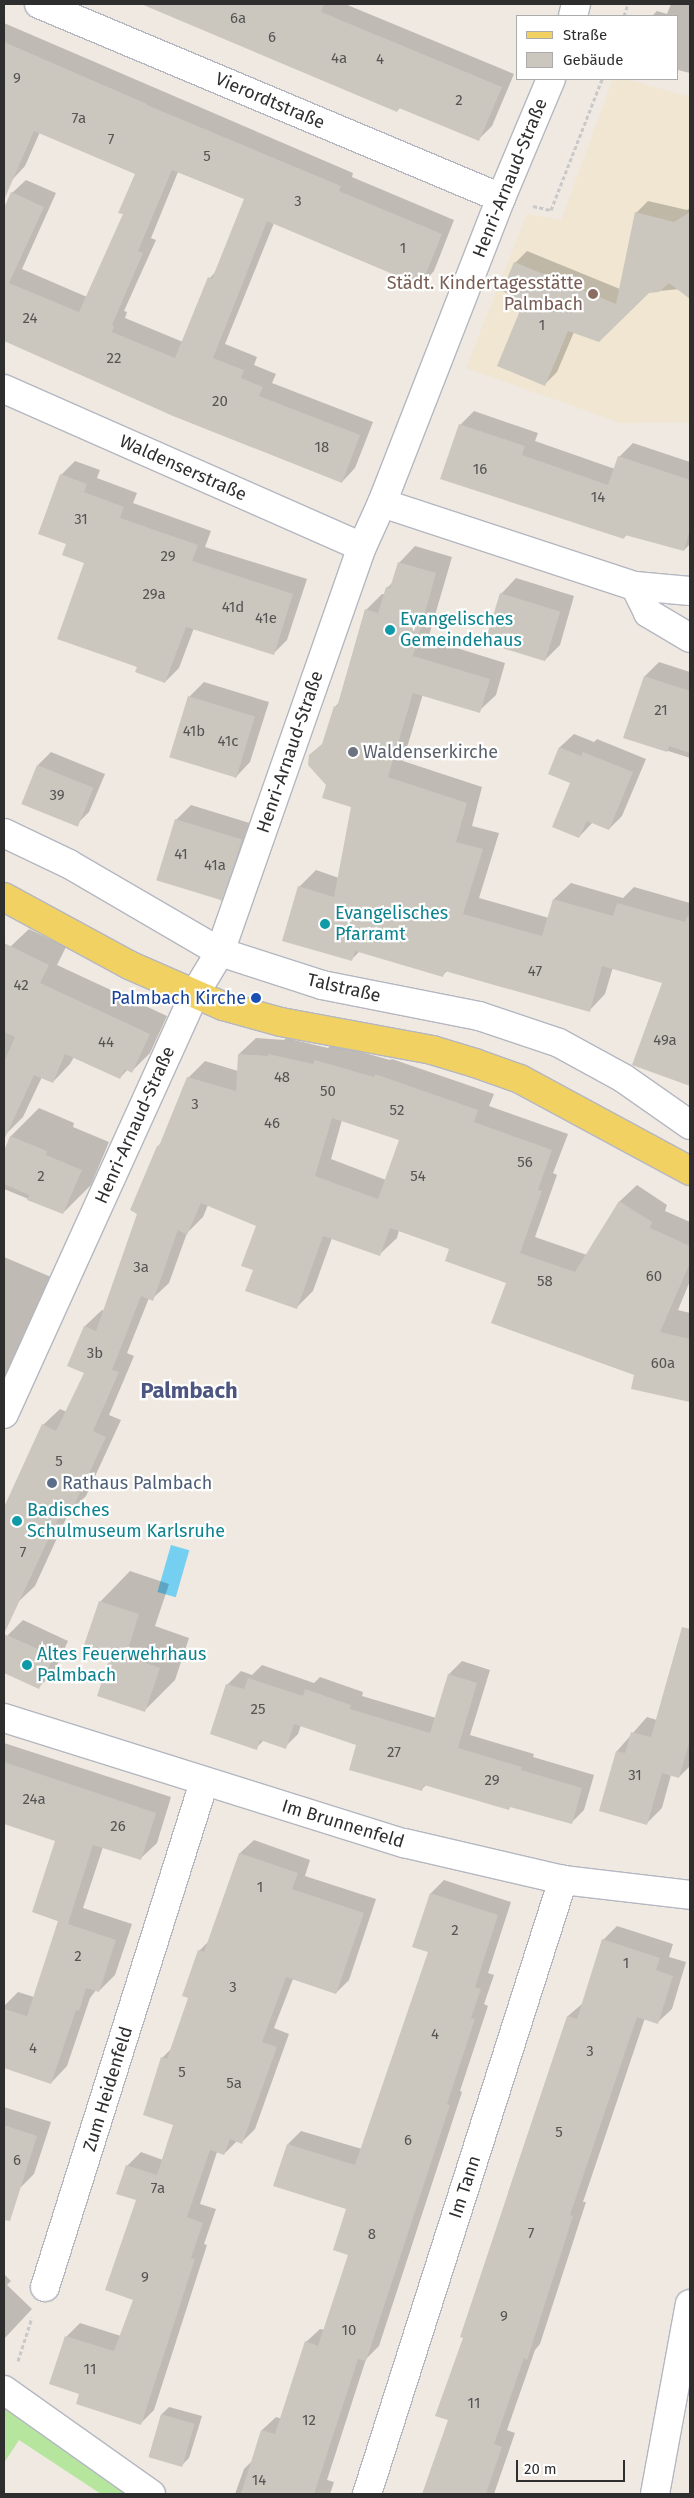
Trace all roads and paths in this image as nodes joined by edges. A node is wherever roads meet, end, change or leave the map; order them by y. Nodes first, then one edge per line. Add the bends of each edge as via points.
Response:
1 (39, 4) edge
2 (551, 80) edge
3 (602, 80) edge
4 (500, 198) junction
5 (4, 389) edge
6 (382, 503) junction
7 (362, 547) junction
8 (635, 586) junction
9 (690, 591) edge
10 (690, 638) edge
11 (4, 833) edge
12 (4, 897) edge
13 (220, 952) junction
14 (194, 995) junction
15 (690, 1125) edge
16 (690, 1171) edge
17 (4, 1414) edge
18 (4, 1718) edge
19 (204, 1782) junction
20 (563, 1880) junction
21 (690, 1895) edge
22 (45, 2287) joint
23 (690, 2304) edge
24 (6, 2392) edge
25 (151, 2494) edge
26 (367, 2494) edge
27 (655, 2494) edge

1 - 4 street, Vierordtstraße
2 - 4 street, Henri-Arnaud-Straße
3 - 4 path via 551,210
4 - 6 street, Henri-Arnaud-Straße
5 - 7 street, Waldenserstraße
6 - 7 street, Henri-Arnaud-Straße
6 - 8 street
7 - 13 street, Henri-Arnaud-Straße
8 - 9 street
8 - 10 street via 648,613
11 - 13 street, Talstraße via 69,864
12 - 14 main road via 129,965
13 - 14 street, Henri-Arnaud-Straße
13 - 15 street, Talstraße via 322,985 479,1016 559,1043 623,1078
14 - 16 main road via 281,1022 432,1050 475,1063 520,1079
14 - 17 street, Henri-Arnaud-Straße
18 - 19 street, Im Brunnenfeld
19 - 20 street, Im Brunnenfeld via 404,1843
19 - 22 street, Zum Heidenfeld
20 - 21 street, Im Brunnenfeld
20 - 26 street, Im Tann
22 - 24 path via 35,2305
23 - 27 street
24 - 25 street

